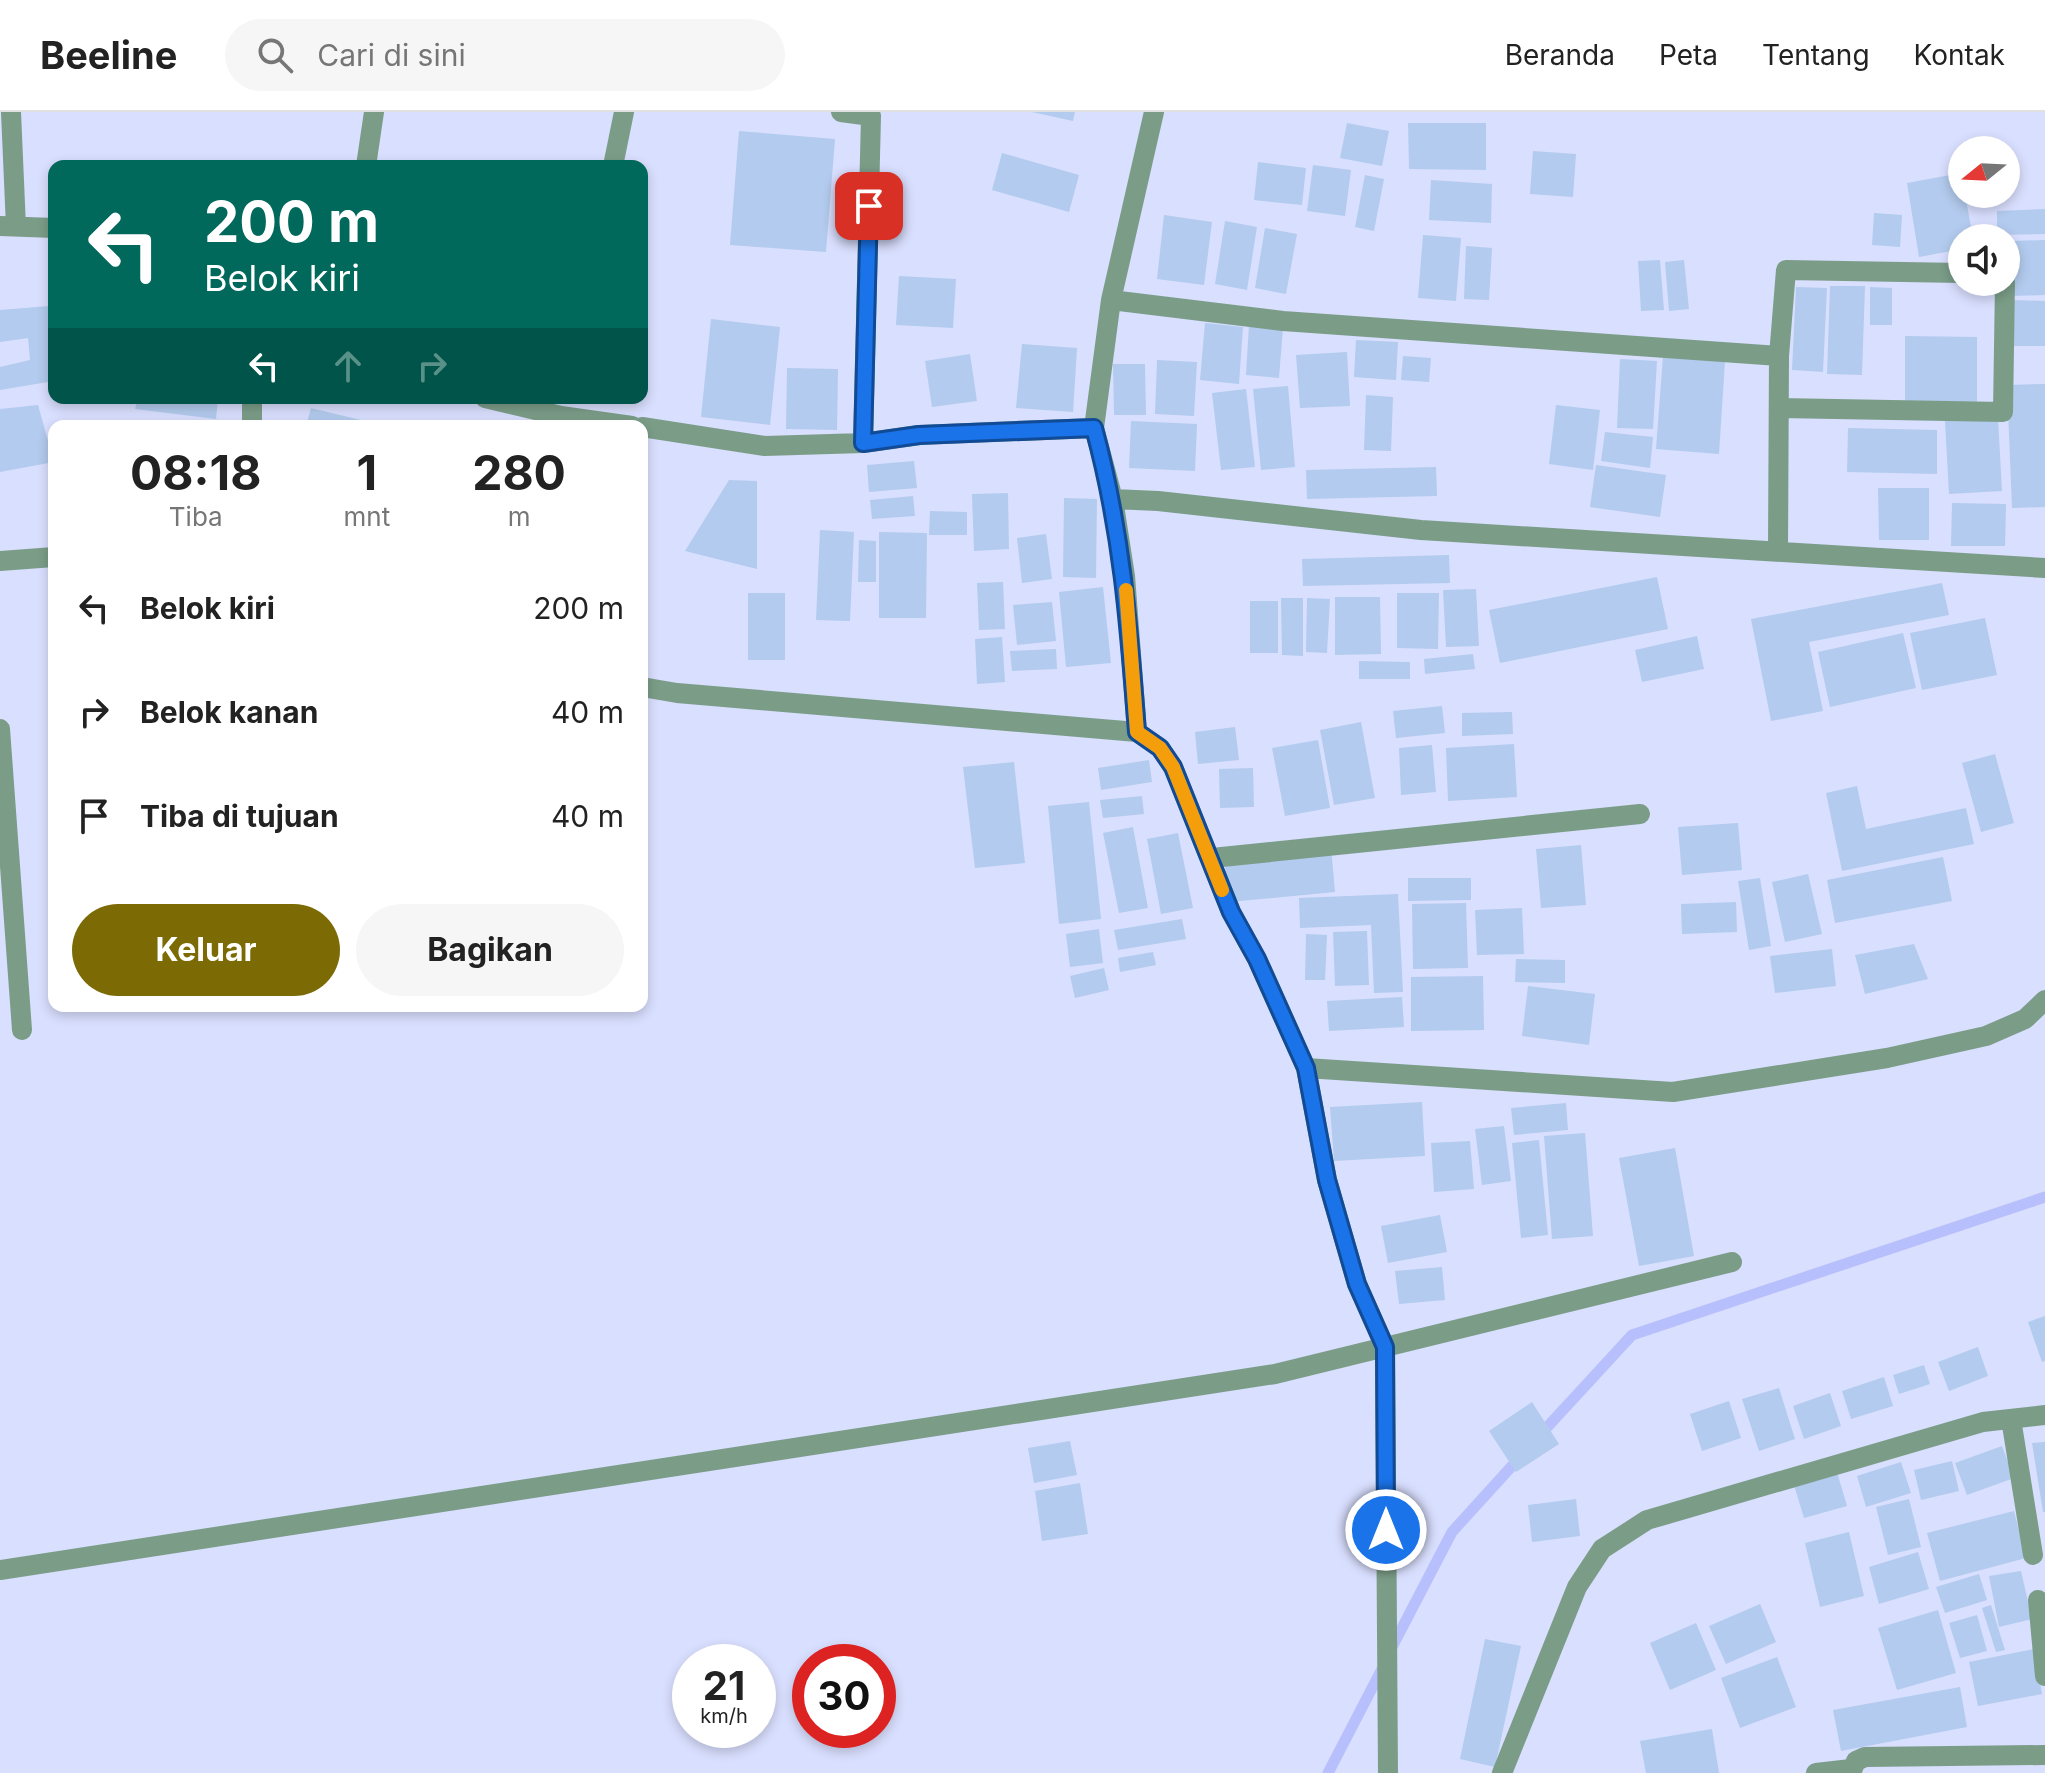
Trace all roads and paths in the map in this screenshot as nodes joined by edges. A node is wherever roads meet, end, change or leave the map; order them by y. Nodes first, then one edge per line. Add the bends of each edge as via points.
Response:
1 (11, 112) edge
2 (374, 112) edge
3 (624, 112) edge
4 (841, 112) edge
5 (1154, 112) edge
6 (871, 114) edge
7 (367, 160) edge
8 (614, 160) edge
9 (8, 226) edge
10 (48, 228) edge
11 (1948, 273) edge
12 (2005, 296) edge
13 (1111, 300) junction
14 (1779, 356) junction
15 (537, 404) edge
16 (563, 407) edge
17 (1779, 408) junction
18 (610, 420) edge
19 (648, 428) edge
20 (1094, 428) junction
21 (863, 443) junction
22 (1113, 499) junction
23 (1778, 549) junction
24 (48, 557) edge
25 (0, 561) edge
26 (2045, 568) edge
27 (648, 688) edge
28 (0, 729) edge
29 (1137, 732) junction
30 (1640, 814) dead end
31 (1212, 858) junction
32 (2045, 1000) edge
33 (22, 1030) dead end
34 (1306, 1068) junction
35 (1732, 1262) dead end
36 (1385, 1347) junction
37 (2045, 1415) edge
38 (2011, 1419) junction
39 (2033, 1555) dead end
40 (0, 1570) edge
41 (2038, 1600) dead end
42 (2045, 1676) edge
43 (2045, 1755) edge
44 (1851, 1771) edge
45 (1388, 1773) edge
46 (1502, 1773) edge
47 (1816, 1773) edge

1 - 9 street
2 - 7 street
3 - 8 street
4 - 6 street
5 - 13 street
6 - 21 street
9 - 10 street
11 - 14 street via 1786,270
12 - 17 street via 2003,412
13 - 14 street via 1283,321
13 - 20 street
14 - 17 street
15 - 16 street
16 - 18 street
17 - 23 street
19 - 21 street via 765,446
20 - 21 street via 919,435
20 - 22 street
22 - 23 street via 1421,530
22 - 29 street via 1125,576
23 - 26 street
24 - 25 street
27 - 29 street
28 - 33 street
29 - 31 street via 1160,748 1173,767
30 - 31 street
31 - 34 street via 1231,912
32 - 34 street via 2025,1019 1986,1036 1887,1058 1673,1092
34 - 36 street via 1336,1210 1357,1284
35 - 36 street
36 - 40 street via 1275,1374
36 - 45 street
37 - 38 street
38 - 39 street
38 - 46 street via 1983,1422 1647,1520 1602,1549 1577,1587
41 - 42 street
43 - 44 street via 1865,1757
44 - 47 street

